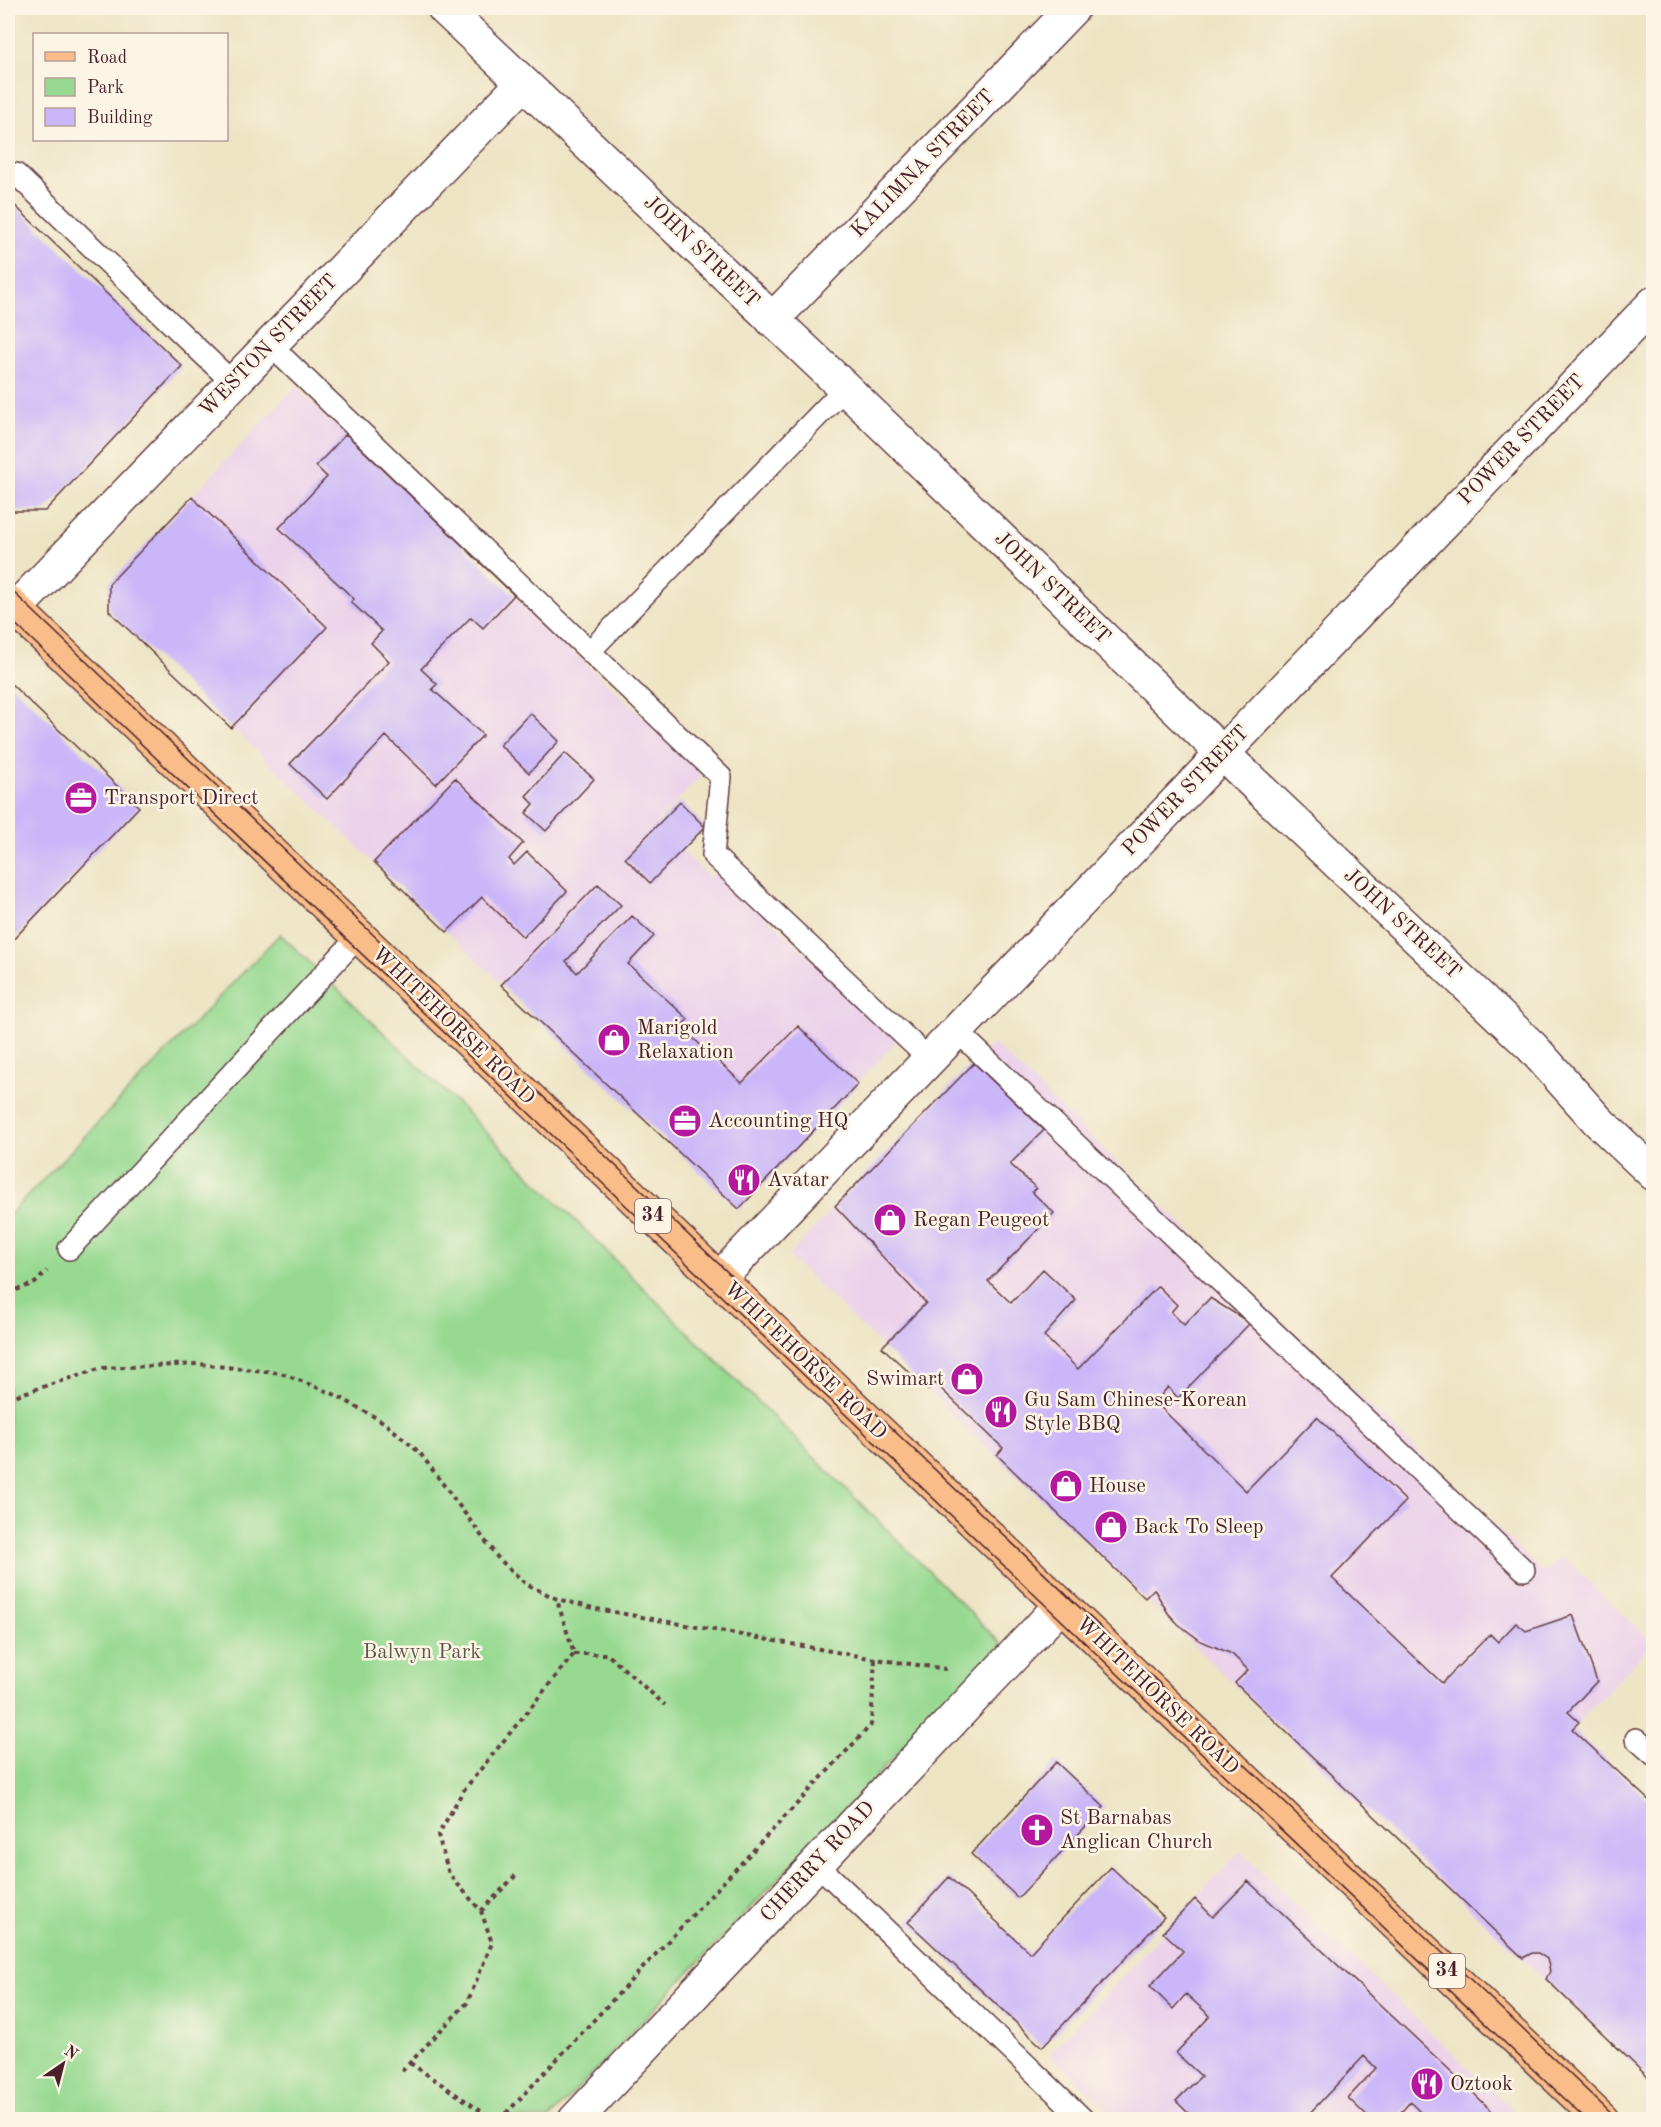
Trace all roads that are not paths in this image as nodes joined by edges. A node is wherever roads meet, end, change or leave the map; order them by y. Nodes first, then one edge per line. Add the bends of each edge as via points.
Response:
1 (444, 8) edge
2 (1073, 8) edge
3 (523, 83) junction
4 (16, 174) dead end
5 (1653, 303) edge
6 (772, 320) junction
7 (270, 345) junction
8 (233, 383) junction
9 (844, 388) junction
10 (11, 606) edge
11 (591, 650) junction
12 (1222, 752) junction
13 (359, 936) junction
14 (958, 1032) junction
15 (930, 1060) junction
16 (1653, 1174) edge
17 (69, 1250) road end
18 (719, 1279) junction
19 (1524, 1569) dead end
20 (1061, 1605) junction
21 (1636, 1739) dead end
22 (1653, 1755) edge
23 (817, 1864) junction
24 (575, 2120) edge
25 (1084, 2120) edge
26 (1602, 2120) edge

1 - 3 street, JOHN STREET
2 - 6 street, KALIMNA STREET
3 - 6 street, JOHN STREET
3 - 7 street, WESTON STREET
4 - 8 lane
5 - 12 street, POWER STREET
6 - 9 street, JOHN STREET
7 - 8 street, WESTON STREET
7 - 11 lane
8 - 10 street, WESTON STREET
9 - 11 lane
9 - 12 street, JOHN STREET
10 - 13 main road, WHITEHORSE ROAD / 34
11 - 15 lane via 721,777 713,855
12 - 14 street, POWER STREET
12 - 16 street, JOHN STREET via 1532,1047 1598,1121
13 - 17 lane
13 - 18 main road, WHITEHORSE ROAD / 34
14 - 15 street, POWER STREET
14 - 19 lane
15 - 18 street, POWER STREET
18 - 20 main road, WHITEHORSE ROAD / 34
20 - 23 street, CHERRY ROAD
20 - 26 main road, WHITEHORSE ROAD / 34
21 - 22 lane
23 - 24 street, CHERRY ROAD
23 - 25 lane

